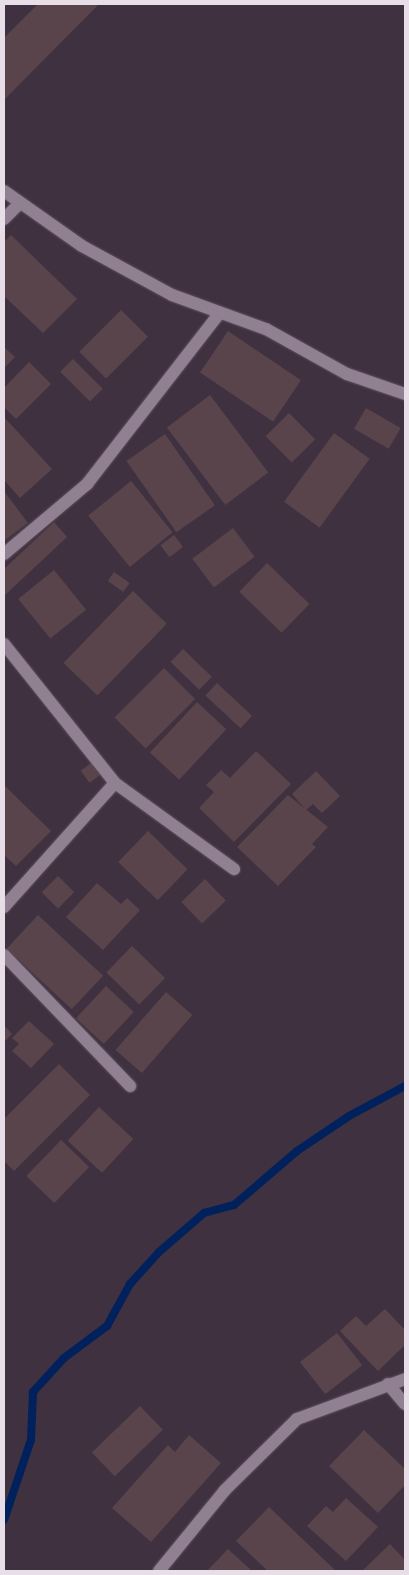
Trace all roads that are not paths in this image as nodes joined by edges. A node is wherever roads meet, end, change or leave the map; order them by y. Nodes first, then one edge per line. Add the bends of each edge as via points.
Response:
1 (4, 191) edge
2 (20, 203) junction
3 (4, 219) edge
4 (219, 314) junction
5 (405, 394) edge
6 (4, 554) edge
7 (4, 644) edge
8 (115, 782) junction
9 (234, 869) dead end
10 (4, 907) edge
11 (4, 954) edge
12 (130, 1086) dead end
13 (405, 1379) edge
14 (388, 1384) junction
15 (405, 1404) edge
16 (159, 1571) edge

1 - 2 street
2 - 3 street
2 - 4 street via 82,246 172,295
4 - 5 street via 266,329 347,374
4 - 6 street via 87,484
7 - 8 street
8 - 9 street
8 - 10 street
11 - 12 street
13 - 14 street
14 - 15 street
14 - 16 street via 297,1419 225,1490

